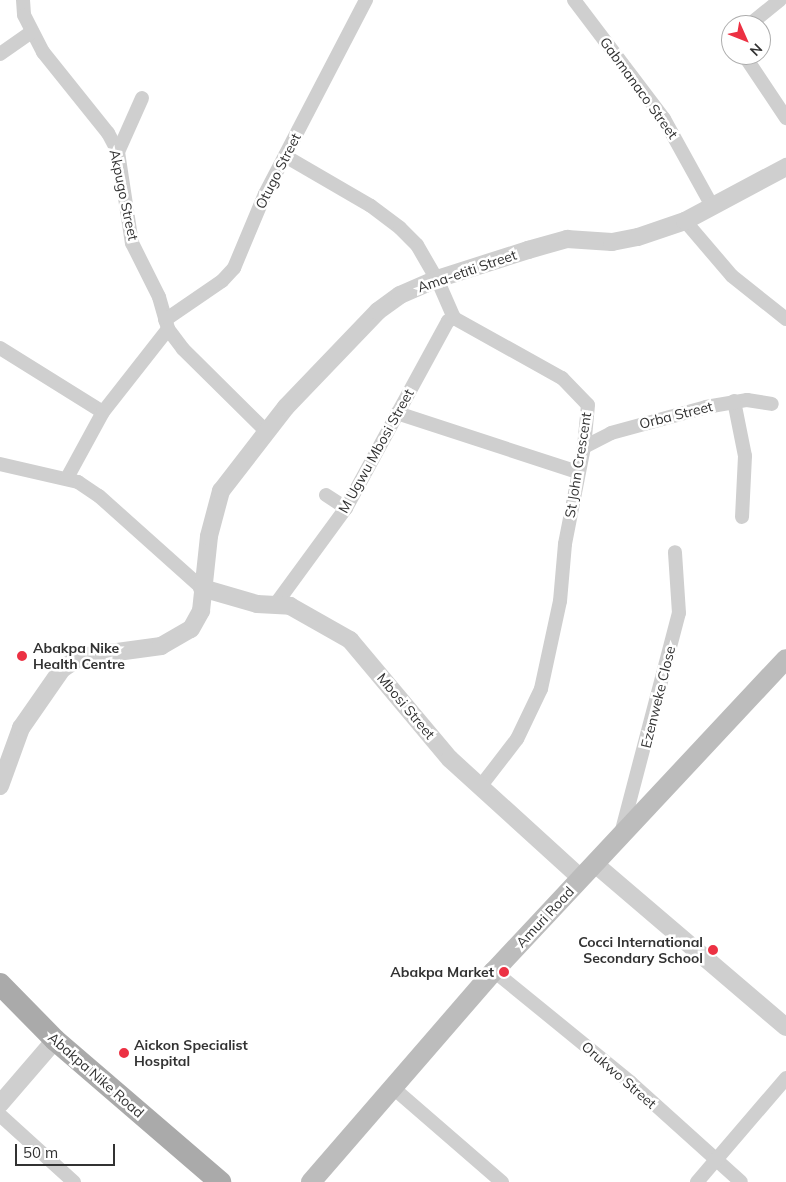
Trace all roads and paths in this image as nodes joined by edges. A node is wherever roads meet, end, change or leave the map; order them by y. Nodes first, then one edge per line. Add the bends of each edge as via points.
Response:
1 (23, 0) edge
2 (366, 0) edge
3 (574, 0) edge
4 (780, 0) edge
5 (761, 15) edge
6 (31, 32) junction
7 (0, 54) edge
8 (751, 65) edge
9 (142, 98) dead end
10 (786, 118) edge
11 (118, 152) junction
12 (285, 156) junction
13 (786, 167) edge
14 (712, 206) junction
15 (684, 221) junction
16 (437, 279) junction
17 (454, 318) junction
18 (786, 319) edge
19 (167, 324) junction
20 (0, 348) edge
21 (734, 401) junction
22 (772, 404) dead end
23 (103, 412) junction
24 (397, 413) junction
25 (266, 432) junction
26 (584, 448) junction
27 (0, 464) edge
28 (578, 472) junction
29 (67, 478) junction
30 (326, 495) dead end
31 (346, 508) junction
32 (742, 517) dead end
33 (675, 552) dead end
34 (202, 588) junction
35 (275, 605) junction
36 (783, 669) edge
37 (0, 786) edge
38 (480, 787) junction
39 (618, 840) junction
40 (596, 864) junction
41 (581, 878) junction
42 (494, 971) junction
43 (0, 984) edge
44 (0, 998) edge
45 (786, 1027) edge
46 (52, 1044) junction
47 (786, 1078) edge
48 (391, 1086) junction
49 (0, 1104) edge
50 (0, 1115) edge
51 (715, 1161) junction
52 (74, 1182) edge
53 (202, 1182) edge
54 (220, 1182) edge
55 (311, 1182) edge
56 (502, 1182) edge
57 (697, 1182) edge
58 (742, 1182) edge

1 - 6 street, Akpugo Street
2 - 12 street, Otugo Street
3 - 14 street, Gabmanaco Street via 664,119
4 - 5 street
6 - 7 street
6 - 11 street, Akpugo Street via 43,52 108,133
8 - 10 street
9 - 11 street
11 - 19 street, Akpugo Street via 132,243 159,297
12 - 16 street via 371,206 400,228 417,245
12 - 19 street, Otugo Street via 234,268
13 - 14 street, Ama-etiti Street
14 - 15 street, Ama-etiti Street
15 - 16 street, Ama-etiti Street via 612,242 567,239
15 - 18 street via 732,276
16 - 17 street
16 - 25 street, Ama-etiti Street via 400,295 378,311 307,383
17 - 24 street, M Ugwu Mbosi Street via 448,321
17 - 26 street, St John Crescent via 562,378 578,393 588,405
19 - 23 street, Otugo Street
19 - 25 street, Akpugo Street via 183,349
20 - 23 street
21 - 22 street, Orba Street via 754,400
21 - 26 street, Orba Street via 652,419 611,433
21 - 32 street via 744,456
23 - 29 street, Otugo Street
24 - 28 street
24 - 31 street, M Ugwu Mbosi Street
25 - 34 street, Ama-etiti Street via 221,491 209,536
26 - 28 street, St John Crescent
27 - 29 street
28 - 38 street, St John Crescent via 565,544 560,601 541,690 517,739
29 - 34 street via 99,496
30 - 31 street
31 - 35 street, M Ugwu Mbosi Street
33 - 39 street, Ezenweke Close via 679,613 631,806
34 - 35 street, Mbosi Street via 257,604
34 - 37 street, Ama-etiti Street via 200,611 191,629 162,646 80,657 62,669 21,728
35 - 38 street, Mbosi Street via 290,606 350,640 450,759
36 - 39 main road, Amuri Road
38 - 41 street, Mbosi Street
39 - 40 main road, Amuri Road
40 - 41 main road, Amuri Road
40 - 45 street
41 - 42 main road, Amuri Road
42 - 48 main road, Amuri Road
42 - 51 street, Orukwo Street via 630,1082
43 - 46 main road, Abakpa Nike Road
44 - 46 main road, Abakpa Nike Road
46 - 49 street
46 - 53 main road, Abakpa Nike Road
46 - 54 main road, Abakpa Nike Road
47 - 51 street
48 - 55 main road, Amuri Road
48 - 56 street
50 - 52 street
51 - 57 street
51 - 58 street, Orukwo Street

